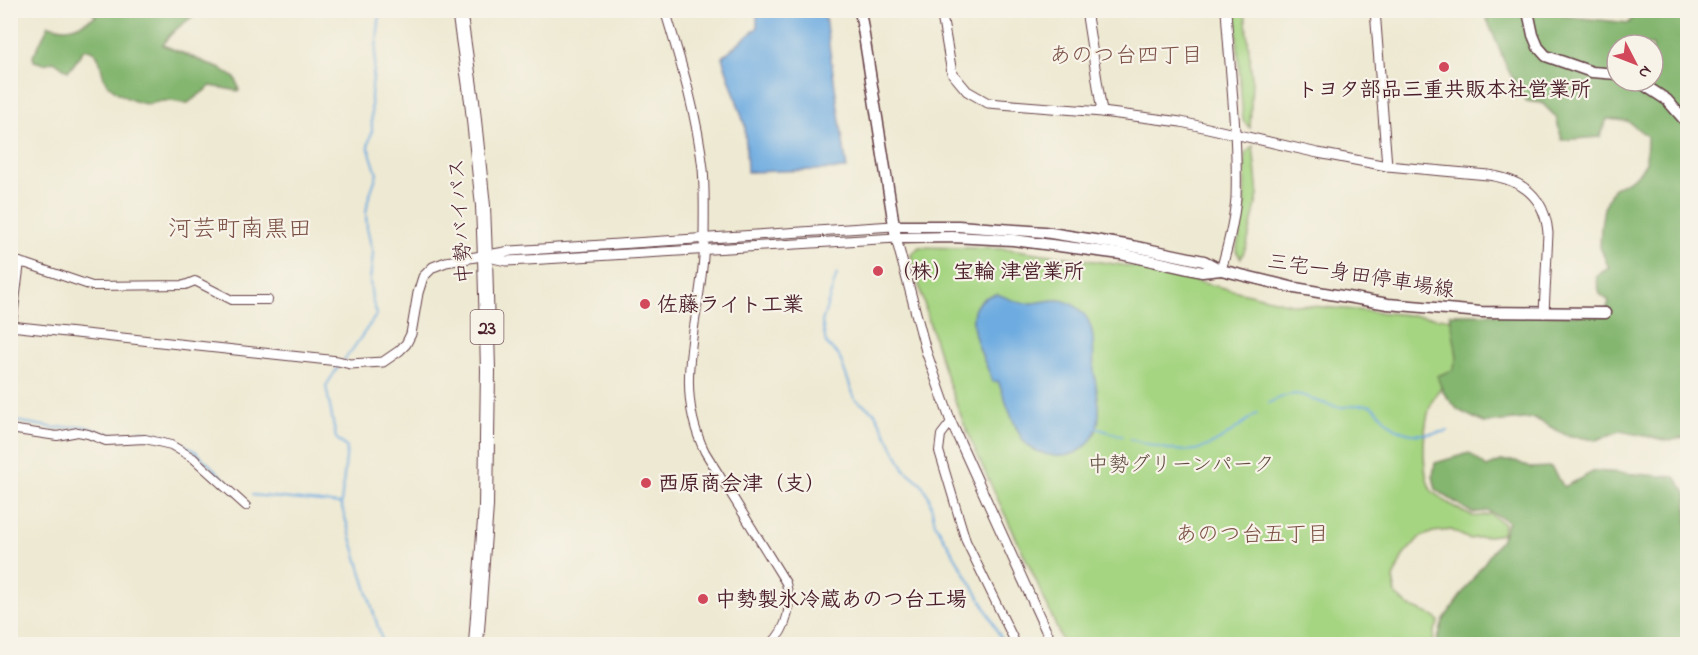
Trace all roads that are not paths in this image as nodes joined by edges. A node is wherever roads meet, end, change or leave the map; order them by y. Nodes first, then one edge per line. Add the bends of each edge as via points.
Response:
1 (459, 10) edge
2 (665, 10) edge
3 (860, 10) edge
4 (941, 10) edge
5 (1086, 10) edge
6 (1226, 10) edge
7 (1376, 10) edge
8 (1526, 10) edge
9 (1605, 73) edge
10 (1656, 93) edge
11 (1102, 112) junction
12 (1688, 124) edge
13 (1234, 134) junction
14 (1387, 166) junction
15 (893, 226) junction
16 (896, 238) junction
17 (704, 244) junction
18 (485, 257) junction
19 (10, 261) edge
20 (20, 262) junction
21 (1221, 270) junction
22 (268, 300) dead end
23 (1544, 312) junction
24 (1605, 313) dead end
25 (11, 326) edge
26 (10, 340) edge
27 (951, 422) junction
28 (10, 429) edge
29 (246, 506) dead end
30 (774, 643) edge
31 (476, 645) edge
32 (1016, 645) edge
33 (1052, 645) edge

1 - 18 highway, 中勢バイパス / 23 via 472,101
2 - 17 street via 695,117 703,171
3 - 15 main road
4 - 11 street via 952,72 961,86 978,99 994,105
5 - 11 street
6 - 13 street
7 - 14 street
8 - 9 main road via 1538,47 1546,56
10 - 12 main road via 1673,105
11 - 13 street via 1181,122
13 - 14 street
13 - 21 street via 1236,199
14 - 23 street via 1499,177 1530,192 1542,209 1547,227
15 - 16 main road
15 - 17 street
15 - 21 main road, 三宅一身田停車場線 via 1044,232 1204,261
16 - 17 street
16 - 21 main road, 三宅一身田停車場線 via 1024,241 1121,254 1202,272
16 - 27 street via 926,351
17 - 18 street via 512,251
17 - 30 street via 688,373 691,406 705,452 786,583 788,612
18 - 25 street via 440,264 427,272 420,284 414,324 406,344 390,358 375,363 350,364
18 - 31 highway, 中勢バイパス / 23 via 486,506
19 - 20 street
20 - 22 street via 92,286 186,285 195,281 232,300
20 - 25 street
21 - 23 main road, 三宅一身田停車場線 via 1388,304 1481,312
23 - 24 main road, 三宅一身田停車場線
25 - 26 street
27 - 32 street via 940,435 939,451 966,541
27 - 33 street
28 - 29 street via 57,436 78,432 106,441 144,439 171,445 186,453

